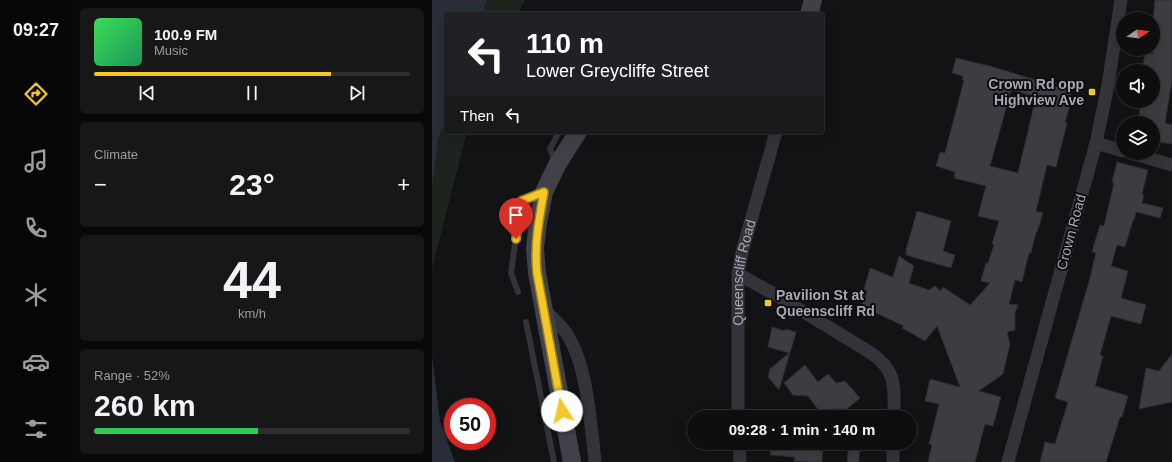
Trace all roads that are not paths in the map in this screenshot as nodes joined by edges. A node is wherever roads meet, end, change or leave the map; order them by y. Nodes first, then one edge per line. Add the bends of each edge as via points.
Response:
1 (812, 0) edge
2 (1121, 0) edge
3 (809, 12) edge
4 (558, 134) edge
5 (577, 134) edge
6 (775, 134) edge
7 (1096, 143) junction
8 (1116, 149) edge
9 (1155, 160) edge
10 (557, 165) junction
11 (1172, 165) edge
12 (544, 192) junction
13 (738, 274) junction
14 (518, 292) dead end
15 (544, 309) junction
16 (526, 322) dead end
17 (738, 410) edge
18 (894, 410) edge
19 (739, 450) edge
20 (893, 450) edge
21 (554, 462) edge
22 (572, 462) edge
23 (595, 462) edge
24 (740, 462) edge
25 (893, 462) edge
26 (1008, 462) edge

1 - 3 main road
2 - 7 street, Crown Road
4 - 10 lane via 550,149
5 - 10 main road
6 - 13 street, Queenscliff Road
7 - 8 street
7 - 26 street, Crown Road
9 - 11 street
10 - 12 main road
12 - 14 lane via 521,201 511,273
12 - 15 main road via 535,248
13 - 17 street, Queenscliff Road
13 - 18 street via 882,361 891,373
15 - 22 main road
15 - 23 street via 566,333 582,372
16 - 21 lane
19 - 24 street
20 - 25 street

